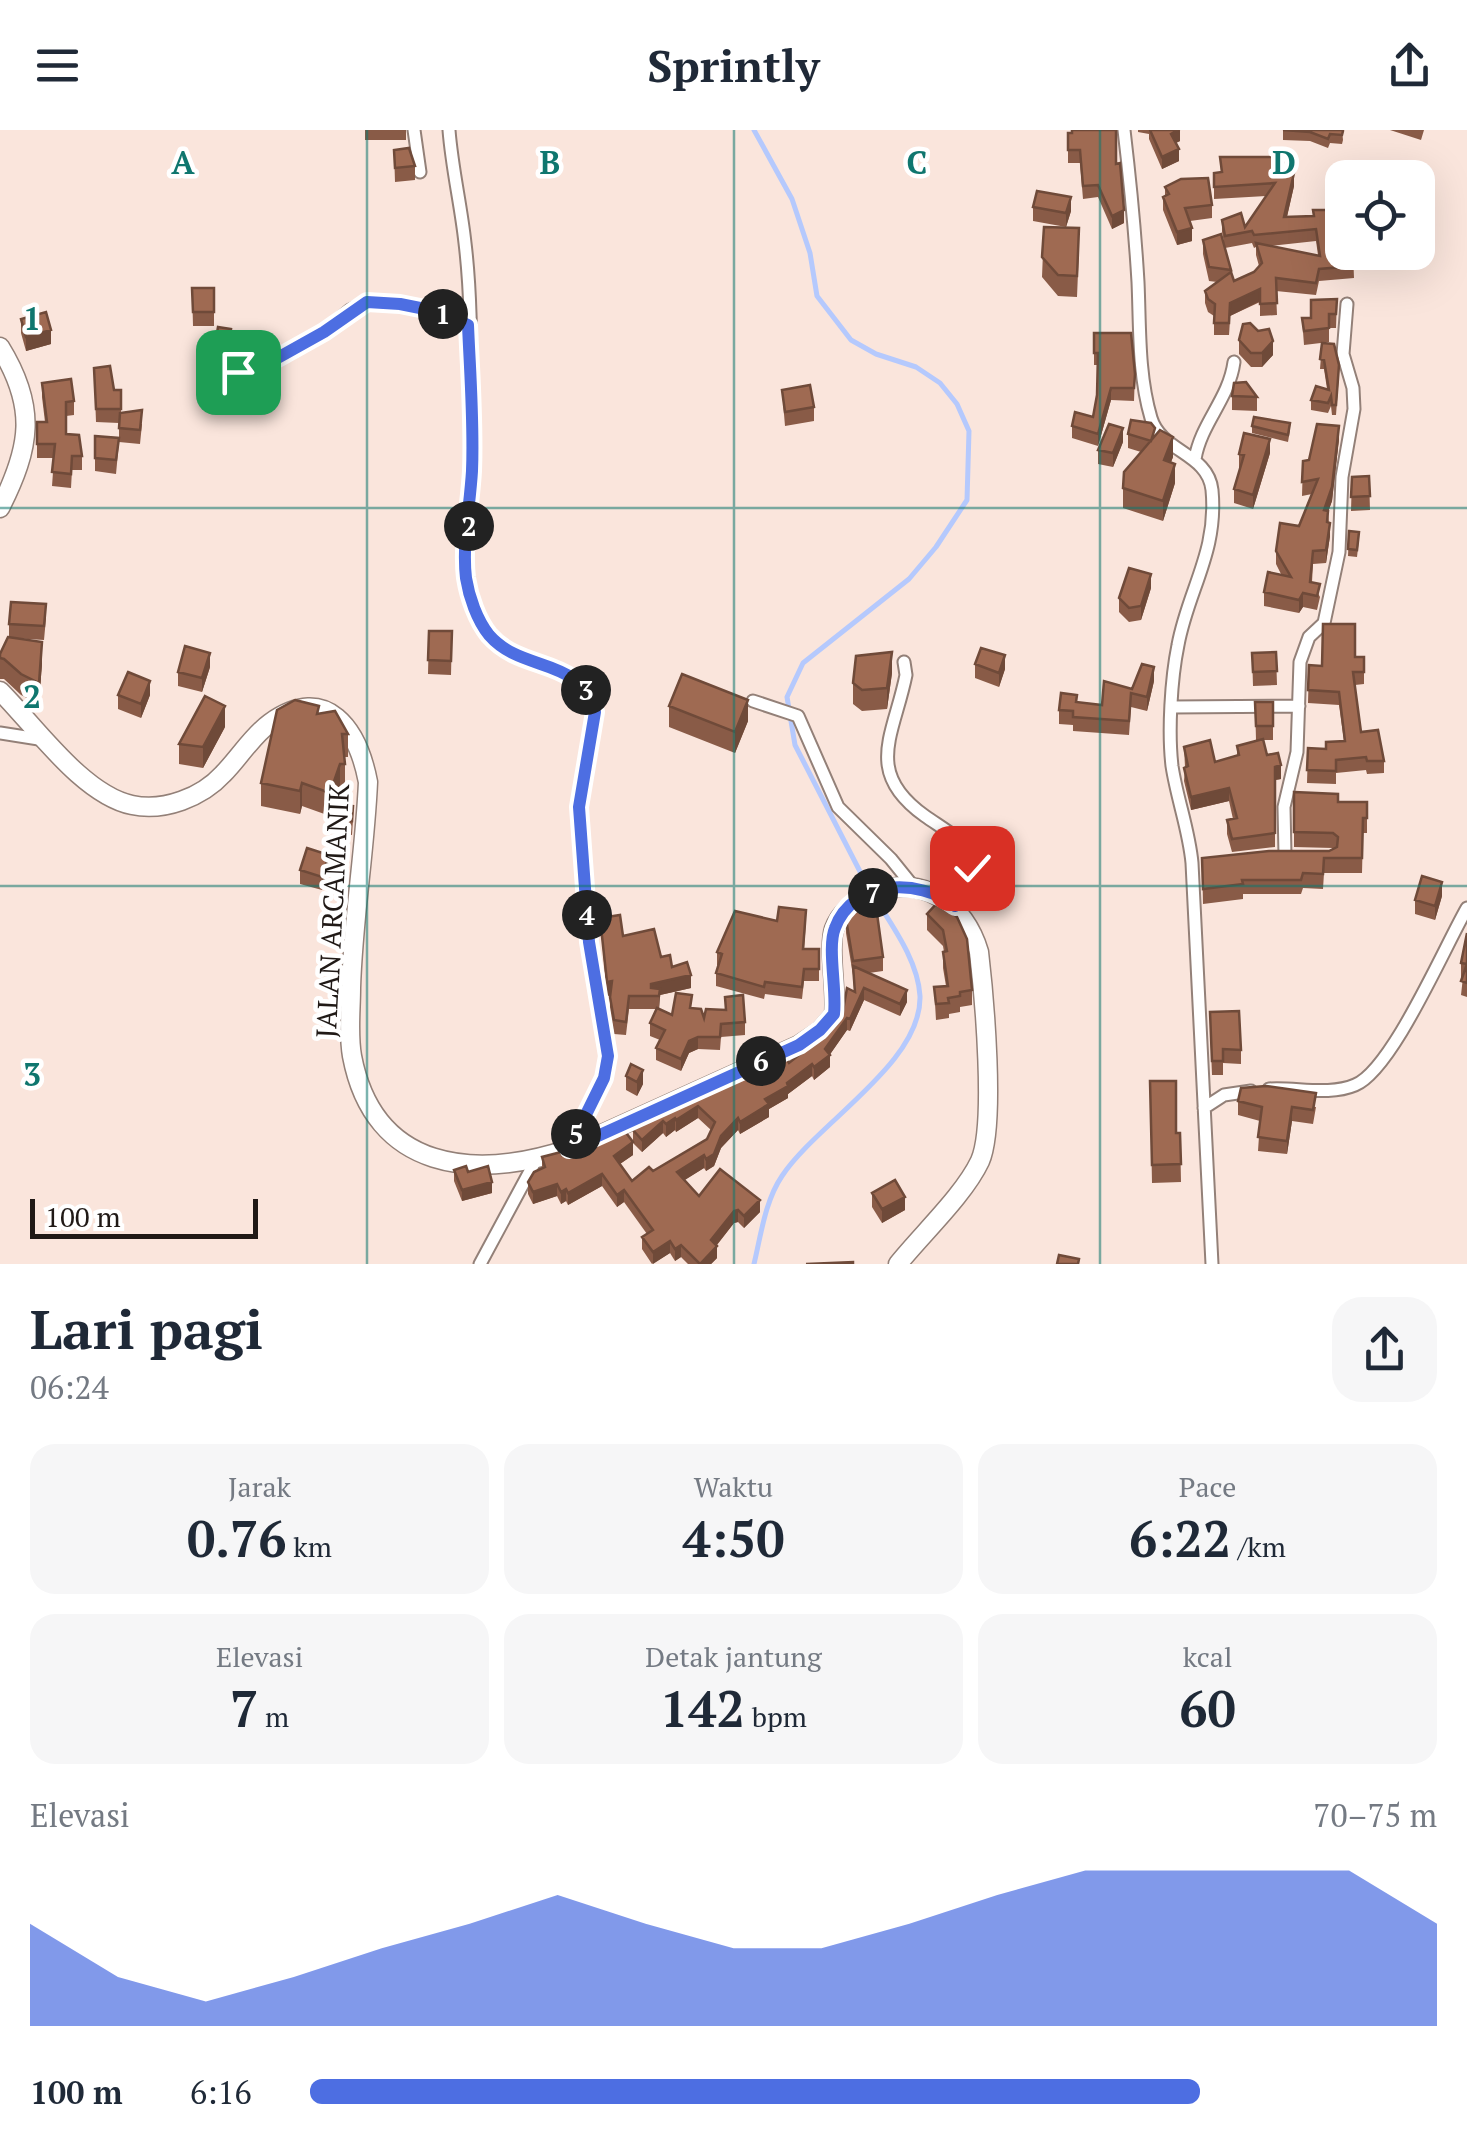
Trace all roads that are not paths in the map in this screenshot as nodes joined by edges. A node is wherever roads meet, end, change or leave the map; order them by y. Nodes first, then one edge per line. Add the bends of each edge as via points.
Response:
1 (414, 130) edge
2 (450, 130) edge
3 (1124, 130) edge
4 (420, 172) dead end
5 (1346, 304) dead end
6 (468, 325) junction
7 (0, 347) edge
8 (1234, 362) dead end
9 (233, 365) dead end
10 (1194, 460) junction
11 (0, 508) edge
12 (904, 662) dead end
13 (0, 691) edge
14 (753, 701) dead end
15 (1300, 706) junction
16 (1173, 708) junction
17 (0, 733) edge
18 (48, 740) junction
19 (1285, 855) junction
20 (1268, 856) edge
21 (1302, 856) edge
22 (912, 885) junction
23 (955, 906) junction
24 (1467, 908) edge
25 (1204, 1108) junction
26 (569, 1149) junction
27 (536, 1160) junction
28 (480, 1264) edge
29 (898, 1264) edge
30 (1212, 1264) edge

1 - 4 street
2 - 6 street via 466,244
3 - 10 street via 1150,414 1162,437
5 - 15 street via 1343,354 1354,409 1339,552 1324,623 1303,648
6 - 9 street via 435,311 367,302 246,375
6 - 26 street via 472,466 466,579 476,612 505,648 580,682 595,712 579,807 589,942 608,1056
7 - 11 street via 28,417 25,446
8 - 10 street via 1231,383 1202,430
10 - 16 street via 1211,484 1212,518 1204,570 1178,645
12 - 23 street via 885,763 909,804 974,855
13 - 18 street, JALAN ARCAMANIK
14 - 22 street via 798,716 838,806
15 - 16 street
15 - 19 street via 1284,807
16 - 25 street via 1172,768 1197,863
17 - 18 street
18 - 27 street, JALAN ARCAMANIK via 108,796 167,807 220,778 269,724 310,708 335,716 353,733 368,782 350,1014 352,1054 366,1099 402,1144 439,1161 494,1166
19 - 20 street
19 - 21 street
22 - 23 street
22 - 26 street, JALAN ARCAMANIK via 860,898 834,928 834,1014 820,1030
23 - 29 street via 979,952 988,1127 980,1161
24 - 25 street via 1372,1076 1332,1090 1224,1095
25 - 30 street
26 - 27 street, JALAN ARCAMANIK
27 - 28 street

